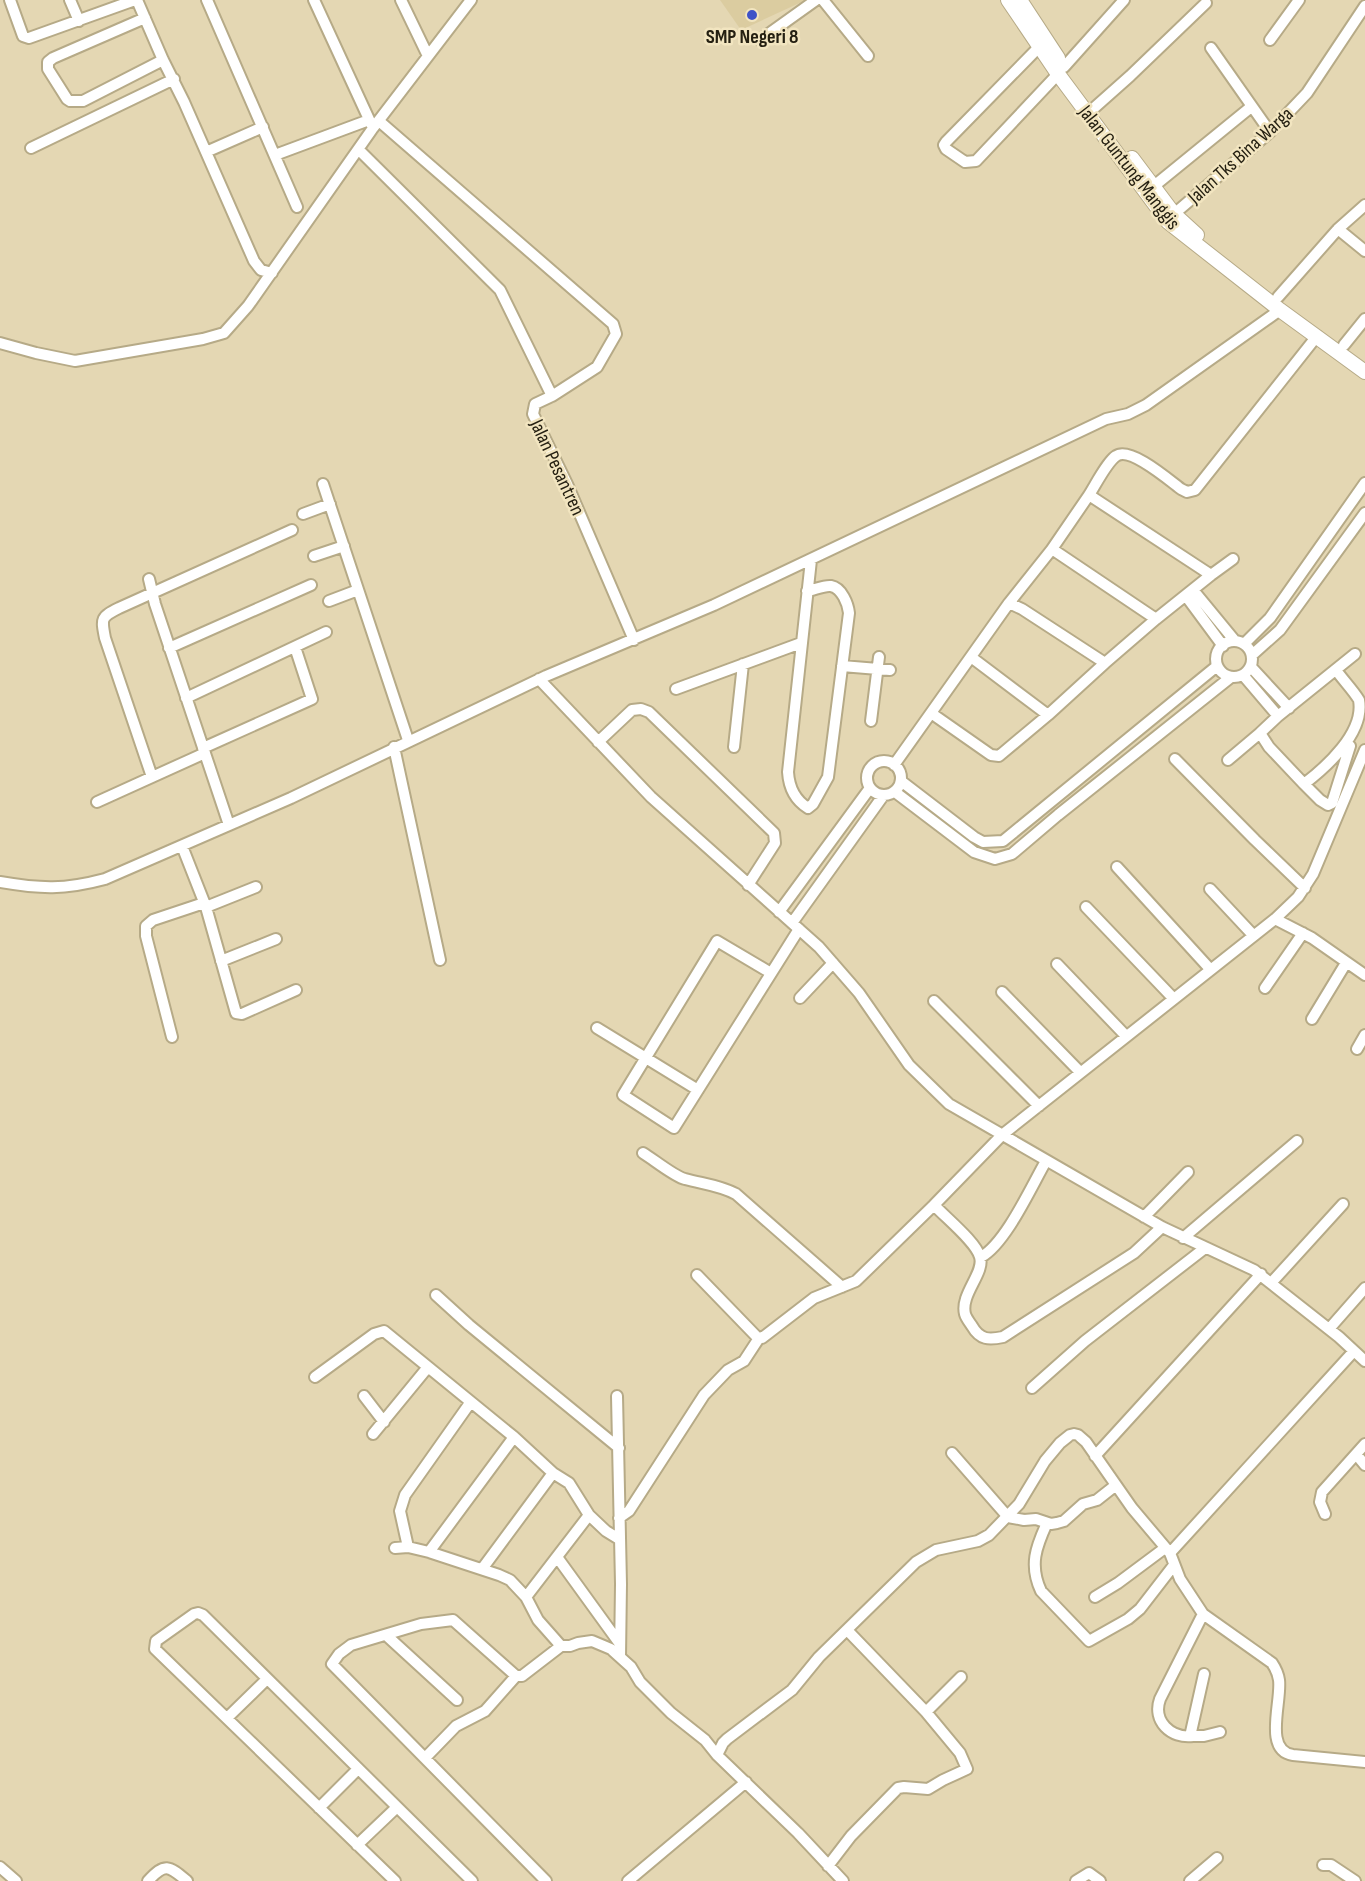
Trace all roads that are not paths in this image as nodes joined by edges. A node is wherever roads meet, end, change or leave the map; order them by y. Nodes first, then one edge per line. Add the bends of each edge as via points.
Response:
1 (10, 0) edge
2 (70, 0) edge
3 (136, 0) edge
4 (207, 0) edge
5 (314, 0) edge
6 (401, 0) edge
7 (471, 0) edge
8 (816, 0) edge
9 (823, 0) edge
10 (1008, 0) edge
11 (1020, 0) edge
12 (1124, 0) edge
13 (1299, 0) edge
14 (1206, 3) dead end
15 (1365, 6) edge
16 (145, 18) junction
17 (79, 21) junction
18 (760, 40) dead end
19 (1270, 40) dead end
20 (1039, 47) junction
21 (1211, 48) dead end
22 (428, 56) junction
23 (867, 56) dead end
24 (163, 60) junction
25 (1061, 70) junction
26 (174, 79) junction
27 (1251, 107) junction
28 (1094, 108) junction
29 (374, 123) junction
30 (263, 127) junction
31 (1270, 132) junction
32 (31, 148) dead end
33 (359, 150) junction
34 (206, 152) junction
35 (275, 155) junction
36 (1154, 186) junction
37 (1365, 205) edge
38 (297, 207) dead end
39 (1174, 214) junction
40 (1338, 229) junction
41 (1365, 251) edge
42 (272, 273) junction
43 (1279, 304) junction
44 (1365, 319) edge
45 (1317, 336) junction
46 (0, 343) edge
47 (1344, 345) junction
48 (1365, 361) edge
49 (1365, 372) edge
50 (552, 396) junction
51 (1365, 483) edge
52 (323, 484) dead end
53 (1089, 495) junction
54 (330, 504) junction
55 (1365, 513) edge
56 (303, 514) dead end
57 (292, 530) dead end
58 (344, 546) junction
59 (1052, 549) junction
60 (314, 556) dead end
61 (1233, 559) dead end
62 (811, 560) junction
63 (1211, 575) junction
64 (148, 579) dead end
65 (311, 585) dead end
66 (358, 590) junction
67 (807, 591) junction
68 (152, 593) junction
69 (1190, 593) junction
70 (328, 601) dead end
71 (1009, 603) junction
72 (1156, 619) junction
73 (326, 632) dead end
74 (634, 640) junction
75 (1239, 642) junction
76 (801, 643) junction
77 (295, 646) junction
78 (1223, 646) junction
79 (169, 648) junction
80 (1355, 654) dead end
81 (1252, 655) junction
82 (879, 657) dead end
83 (971, 657) junction
84 (1105, 663) junction
85 (743, 664) junction
86 (842, 666) junction
87 (1218, 666) junction
88 (878, 669) junction
89 (890, 670) dead end
90 (1336, 670) junction
91 (1241, 673) junction
92 (539, 680) junction
93 (676, 689) dead end
94 (186, 698) junction
95 (1289, 708) junction
96 (932, 713) junction
97 (1048, 715) junction
98 (1278, 716) junction
99 (871, 721) dead end
100 (1260, 733) junction
101 (408, 740) junction
102 (598, 742) junction
103 (1350, 746) junction
104 (394, 747) junction
105 (734, 747) dead end
106 (1365, 750) edge
107 (204, 751) junction
108 (1175, 759) dead end
109 (1228, 759) dead end
110 (894, 765) junction
111 (152, 777) junction
112 (901, 781) junction
113 (1304, 784) junction
114 (870, 788) junction
115 (895, 792) junction
116 (883, 796) junction
117 (97, 802) dead end
118 (950, 819) junction
119 (229, 825) junction
120 (943, 829) junction
121 (831, 841) junction
122 (182, 846) junction
123 (844, 850) junction
124 (1117, 867) dead end
125 (0, 882) edge
126 (748, 885) junction
127 (256, 887) dead end
128 (1305, 888) junction
129 (1210, 889) dead end
130 (205, 905) junction
131 (1086, 907) dead end
132 (779, 912) junction
133 (1275, 918) junction
134 (795, 926) junction
135 (1303, 933) junction
136 (1253, 935) junction
137 (276, 939) dead end
138 (440, 960) dead end
139 (221, 961) junction
140 (833, 963) junction
141 (1346, 963) junction
142 (1056, 964) dead end
143 (1210, 969) junction
144 (771, 974) junction
145 (1365, 975) edge
146 (1265, 988) dead end
147 (296, 990) dead end
148 (1002, 992) dead end
149 (800, 998) dead end
150 (1173, 998) junction
151 (934, 1000) dead end
152 (1312, 1019) dead end
153 (597, 1028) dead end
154 (1365, 1035) edge
155 (1126, 1036) junction
156 (172, 1037) dead end
157 (1357, 1049) dead end
158 (645, 1058) junction
159 (1080, 1072) junction
160 (698, 1090) junction
161 (1039, 1106) junction
162 (1002, 1136) junction
163 (1297, 1141) dead end
164 (644, 1153) dead end
165 (1046, 1161) junction
166 (1188, 1172) dead end
167 (1343, 1204) dead end
168 (934, 1205) junction
169 (1144, 1217) junction
170 (1162, 1227) junction
171 (1183, 1238) junction
172 (1205, 1248) junction
173 (981, 1257) junction
174 (1261, 1274) junction
175 (698, 1275) dead end
176 (1272, 1282) junction
177 (842, 1287) junction
178 (1365, 1288) edge
179 (436, 1295) dead end
180 (1329, 1329) junction
181 (759, 1338) junction
182 (1354, 1351) junction
183 (1365, 1361) edge
184 (428, 1367) junction
185 (315, 1377) dead end
186 (1032, 1388) dead end
187 (363, 1396) dead end
188 (617, 1396) dead end
189 (470, 1403) junction
190 (384, 1422) junction
191 (373, 1434) dead end
192 (514, 1437) junction
193 (1365, 1444) edge
194 (619, 1448) junction
195 (952, 1453) dead end
196 (1356, 1454) junction
197 (1095, 1456) junction
198 (1365, 1465) edge
199 (553, 1473) junction
200 (1116, 1485) junction
201 (1325, 1514) dead end
202 (589, 1515) junction
203 (1008, 1517) junction
204 (619, 1518) junction
205 (1047, 1523) junction
206 (619, 1539) junction
207 (408, 1547) junction
208 (395, 1548) dead end
209 (1168, 1550) junction
210 (429, 1552) junction
211 (557, 1557) junction
212 (1174, 1565) junction
213 (482, 1569) junction
214 (526, 1597) junction
215 (1095, 1597) dead end
216 (1203, 1614) junction
217 (847, 1630) junction
218 (386, 1635) junction
219 (620, 1644) junction
220 (561, 1646) junction
221 (620, 1657) junction
222 (1204, 1674) dead end
223 (516, 1676) junction
224 (961, 1677) dead end
225 (267, 1679) junction
226 (457, 1700) dead end
227 (926, 1712) junction
228 (227, 1718) junction
229 (1220, 1732) dead end
230 (1193, 1736) junction
231 (717, 1755) junction
232 (425, 1758) junction
233 (1365, 1762) edge
234 (358, 1769) junction
235 (746, 1782) junction
236 (397, 1807) junction
237 (319, 1808) junction
238 (357, 1845) junction
239 (1217, 1858) dead end
240 (828, 1866) junction
241 (1323, 1866) dead end
242 (0, 1867) edge
243 (1202, 1871) junction
244 (16, 1881) edge
245 (148, 1881) edge
246 (187, 1881) edge
247 (395, 1881) edge
248 (472, 1881) edge
249 (546, 1881) edge
250 (628, 1881) edge
251 (843, 1881) edge
252 (1076, 1881) edge
253 (1100, 1881) edge
254 (1190, 1881) edge
255 (1208, 1881) edge
256 (1355, 1881) edge

1 - 17 street via 26,38
2 - 17 street
3 - 16 street
3 - 17 street
4 - 30 street
5 - 29 street
6 - 22 street
7 - 22 street
8 - 18 street
9 - 23 street
10 - 20 street, Jalan Guntung Manggis
11 - 25 street, Jalan Guntung Manggis
12 - 25 street
13 - 19 street
14 - 28 street
15 - 31 street, Jalan Tks Bina Warga via 1306,93
16 - 24 street
16 - 24 street via 52,58 48,69 67,99 77,102
20 - 25 street, Jalan Guntung Manggis
20 - 25 street via 946,142 946,149 965,162 976,161
21 - 27 street
22 - 29 street
24 - 26 street
25 - 28 street, Jalan Guntung Manggis
25 - 43 street, Jalan Guntung Manggis via 1168,222
26 - 32 street
26 - 34 street
27 - 31 street
27 - 36 street
28 - 36 street, Jalan Guntung Manggis
29 - 33 street
29 - 35 street
29 - 50 street via 616,328 613,342 597,367
30 - 34 street
30 - 35 street
31 - 39 street, Jalan Tks Bina Warga
33 - 42 street
33 - 50 street, Jalan Pesantren via 500,290
34 - 42 street via 254,261 261,270
35 - 38 street
36 - 39 street, Jalan Guntung Manggis
37 - 40 street
39 - 43 street, Jalan Guntung Manggis
40 - 41 street
40 - 43 street
42 - 46 street via 235,323 212,337 75,361
43 - 45 street, Jalan Guntung Manggis
43 - 47 street, Jalan Guntung Manggis
43 - 62 street via 1146,405 1106,419
44 - 47 street
45 - 49 street, Jalan Guntung Manggis
45 - 53 street via 1195,490 1181,489 1134,456 1122,453 1115,457
47 - 48 street, Jalan Guntung Manggis
50 - 74 street, Jalan Pesantren via 535,404 533,414
51 - 75 street via 1270,618
52 - 54 street
53 - 59 street
53 - 63 street
54 - 56 street
54 - 58 street
55 - 81 street via 1281,630
57 - 68 street
58 - 60 street
58 - 66 street
59 - 71 street
59 - 72 street
61 - 63 street
62 - 67 street
62 - 74 street
63 - 69 street
64 - 68 street
65 - 79 street
66 - 70 street
66 - 101 street
67 - 76 street
67 - 86 street via 831,586 848,605
68 - 79 street
68 - 111 street via 105,615 103,625
69 - 72 street
69 - 75 street
69 - 78 street
71 - 83 street
71 - 84 street
72 - 84 street
73 - 77 street
74 - 92 street
75 - 78 street
75 - 81 street
76 - 85 street
76 - 86 street via 789,785 807,808 811,808 828,777
77 - 94 street
77 - 107 street via 312,699
78 - 87 street via 1216,657
79 - 94 street
80 - 90 street
81 - 91 street
82 - 88 street
83 - 96 street
83 - 97 street
84 - 97 street
85 - 93 street
85 - 105 street
86 - 88 street
87 - 91 street via 1223,673
87 - 118 street via 1003,842 983,842
88 - 89 street
88 - 99 street
90 - 95 street
90 - 103 street via 1360,701 1359,729
91 - 95 street
91 - 98 street
91 - 120 street via 1012,854 994,859 974,852
92 - 101 street
92 - 102 street
94 - 107 street
95 - 98 street
96 - 97 street via 995,756
96 - 110 street
98 - 100 street
100 - 109 street
100 - 113 street
101 - 104 street
102 - 126 street via 651,797
102 - 126 street via 633,710 649,712 774,833 775,843
103 - 113 street
103 - 113 street via 1332,803 1320,800
104 - 119 street
104 - 138 street
106 - 128 street
107 - 111 street
107 - 119 street
108 - 128 street
110 - 112 street
110 - 114 street via 883,761 872,766 867,777
111 - 117 street
112 - 115 street
112 - 118 street
114 - 116 street
114 - 121 street
115 - 116 street
115 - 120 street
116 - 123 street
118 - 120 street
119 - 122 street
121 - 123 street
121 - 132 street
122 - 125 street via 105,879 78,886 31,887
122 - 130 street
123 - 134 street
124 - 143 street
126 - 132 street
127 - 130 street
128 - 133 street
129 - 136 street
130 - 139 street
130 - 156 street via 153,920 146,926
131 - 150 street
132 - 134 street
133 - 135 street
133 - 136 street
134 - 140 street
134 - 144 street
135 - 141 street
135 - 146 street
136 - 143 street
137 - 139 street
139 - 147 street via 236,1013 242,1014
140 - 149 street
140 - 162 street via 928,1085 949,1104
141 - 145 street
141 - 152 street
142 - 155 street
143 - 150 street
144 - 158 street via 717,941
144 - 160 street
148 - 159 street
150 - 155 street
151 - 161 street
153 - 158 street
154 - 157 street
155 - 159 street
158 - 160 street
158 - 160 street via 623,1095 674,1128
159 - 161 street
161 - 162 street
162 - 165 street
162 - 168 street
163 - 171 street
164 - 177 street via 683,1179 709,1183 736,1194
165 - 169 street
165 - 173 street via 999,1240
166 - 169 street
167 - 176 street
168 - 173 street via 969,1238
168 - 177 street via 856,1281
169 - 170 street
170 - 171 street
170 - 173 street via 1134,1253 1003,1337 990,1340 974,1330 965,1314
171 - 172 street
172 - 174 street
172 - 186 street via 1085,1341
174 - 176 street
174 - 197 street
175 - 181 street
176 - 180 street
177 - 181 street via 814,1298
178 - 180 street
179 - 194 street
180 - 182 street
181 - 204 street via 744,1361 728,1370 704,1395 643,1491
182 - 183 street
182 - 209 street
184 - 185 street via 384,1331 374,1334
184 - 189 street
184 - 190 street
187 - 190 street
188 - 194 street
189 - 192 street
189 - 207 street via 405,1495 400,1511
190 - 191 street
192 - 199 street
192 - 210 street
193 - 196 street
194 - 204 street
195 - 203 street
196 - 198 street
196 - 201 street via 1322,1492 1320,1502
197 - 200 street
197 - 203 street via 1083,1439 1070,1435 1045,1461
199 - 202 street via 569,1483
199 - 213 street
200 - 205 street via 1097,1500 1083,1504 1064,1521
200 - 209 street
202 - 206 street
202 - 211 street
203 - 205 street
203 - 217 street via 982,1539 936,1550 916,1562
204 - 206 street
205 - 212 street via 1034,1555 1036,1581 1089,1641 1140,1609
206 - 219 street
207 - 208 street
207 - 210 street
209 - 212 street
209 - 215 street
210 - 213 street
211 - 214 street
211 - 219 street
212 - 216 street
213 - 214 street via 510,1580
214 - 220 street via 538,1620
216 - 230 street via 1158,1709 1159,1719 1174,1734
216 - 233 street via 1272,1663 1278,1672 1276,1736 1282,1752
217 - 227 street
217 - 231 street via 792,1690 727,1739
218 - 223 street via 421,1624 453,1620
218 - 226 street
218 - 232 street via 351,1645 332,1664
219 - 221 street
220 - 221 street via 598,1642
220 - 223 street via 522,1676
221 - 231 street via 670,1713 705,1740
222 - 230 street via 1191,1725
223 - 232 street via 485,1711 456,1726
224 - 227 street
225 - 228 street
225 - 228 street via 201,1614 194,1614 156,1641 155,1649
225 - 234 street
227 - 240 street via 960,1753 967,1770 928,1789 898,1788
228 - 237 street
229 - 230 street
231 - 235 street
232 - 249 street
234 - 236 street
234 - 237 street
235 - 240 street
235 - 250 street
236 - 238 street
236 - 248 street
237 - 238 street
238 - 247 street
239 - 243 street
240 - 251 street
241 - 256 street via 1331,1865
242 - 244 street
243 - 254 street
243 - 255 street
245 - 246 street via 165,1867
252 - 253 street via 1087,1873

